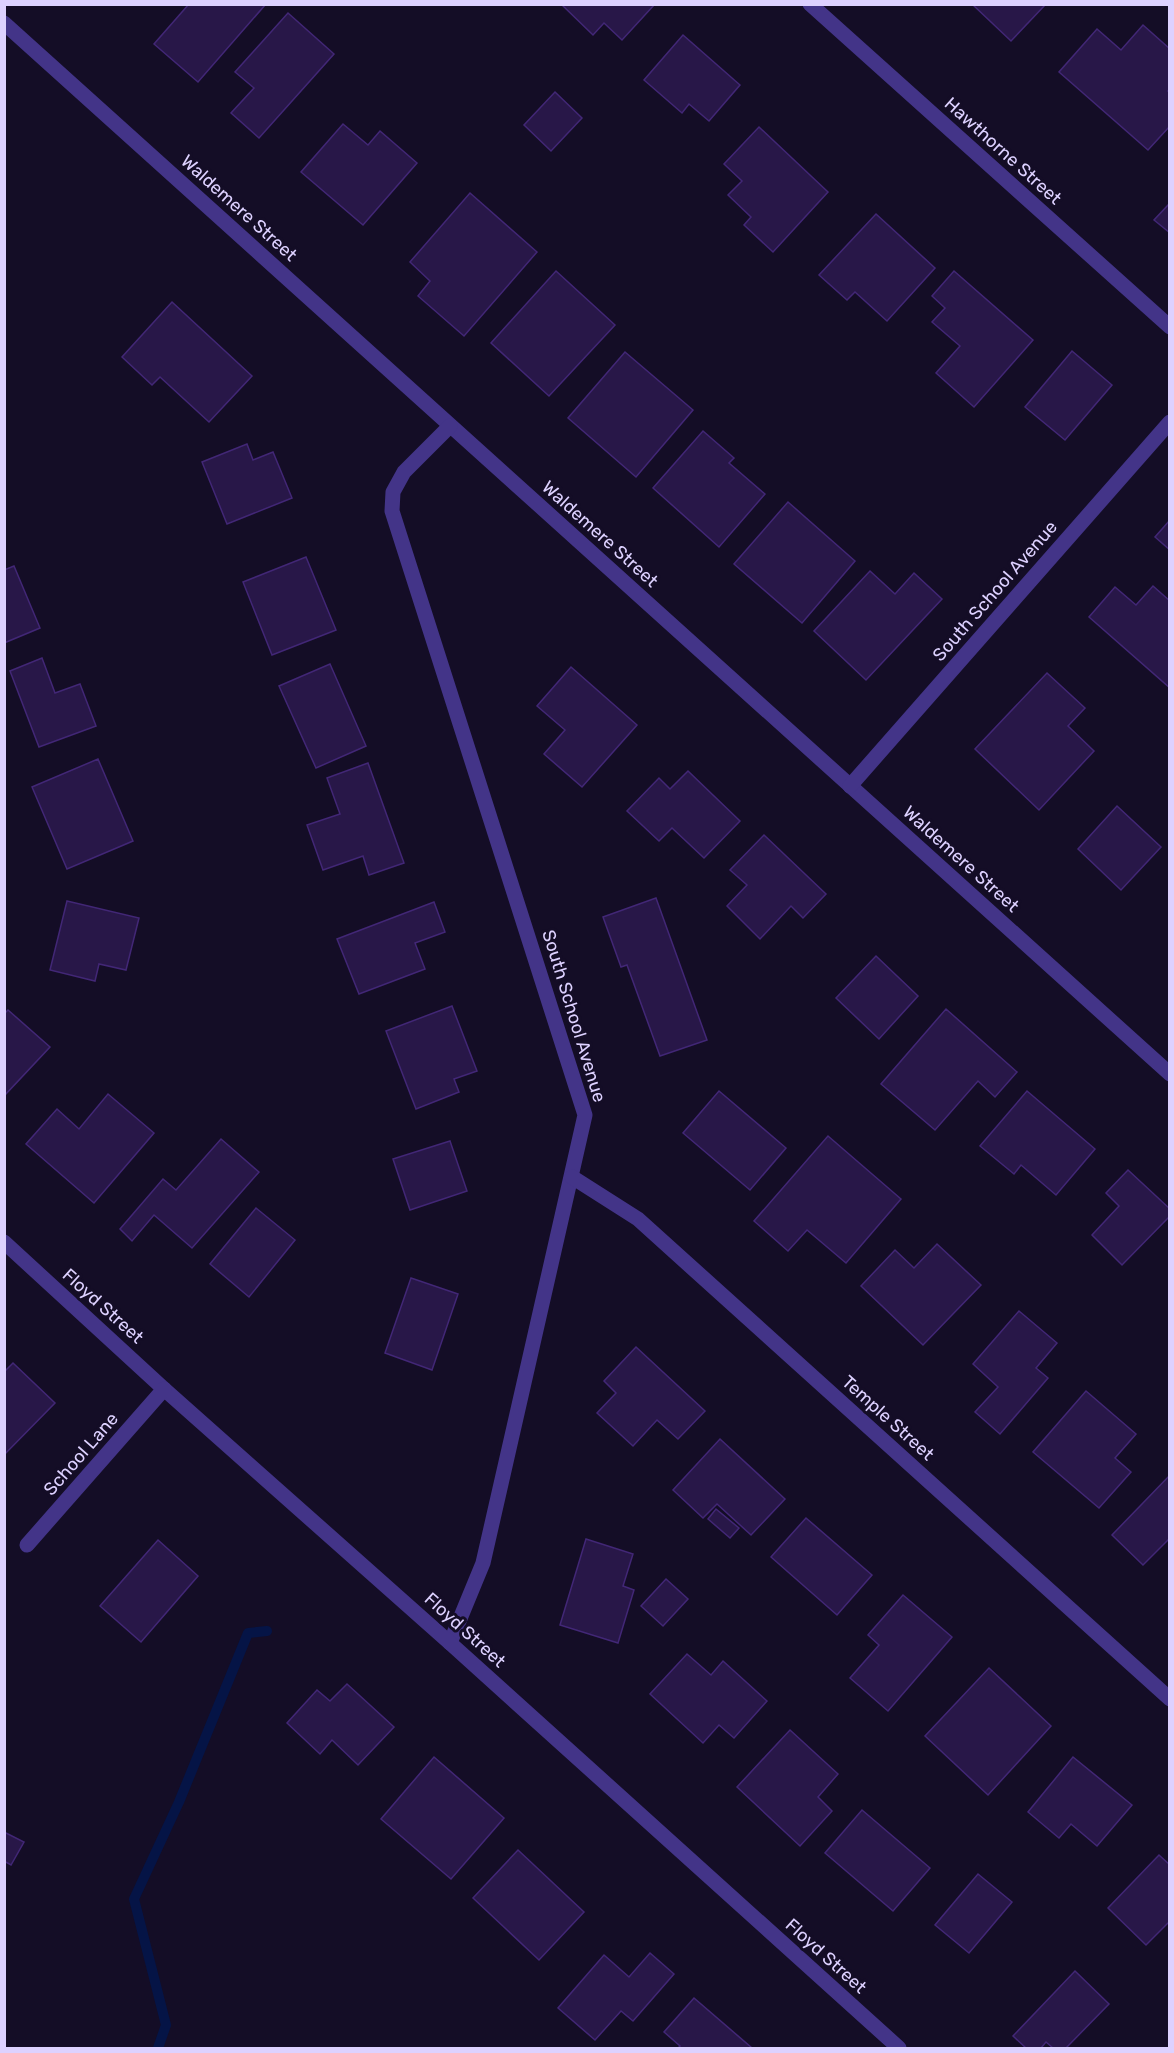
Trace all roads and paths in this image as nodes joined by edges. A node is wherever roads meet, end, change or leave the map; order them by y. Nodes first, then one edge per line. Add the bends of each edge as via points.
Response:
1 (810, 4) edge
2 (4, 22) edge
3 (1170, 327) edge
4 (1170, 423) edge
5 (450, 426) junction
6 (850, 786) junction
7 (1170, 1074) edge
8 (572, 1178) junction
9 (4, 1242) edge
10 (164, 1389) junction
11 (27, 1545) dead end
12 (450, 1643) junction
13 (1170, 1699) edge
14 (899, 2049) edge

1 - 3 street, Hawthorne Street
2 - 5 street, Waldemere Street
4 - 6 street, South School Avenue
5 - 6 street, Waldemere Street
5 - 8 street, South School Avenue via 404,472 393,492 392,511 583,1105 585,1115
6 - 7 street, Waldemere Street
8 - 12 street, South School Avenue via 483,1563
8 - 13 street, Temple Street via 638,1219
9 - 10 street, Floyd Street
10 - 11 street, School Lane
10 - 12 street, Floyd Street
12 - 14 street, Floyd Street

